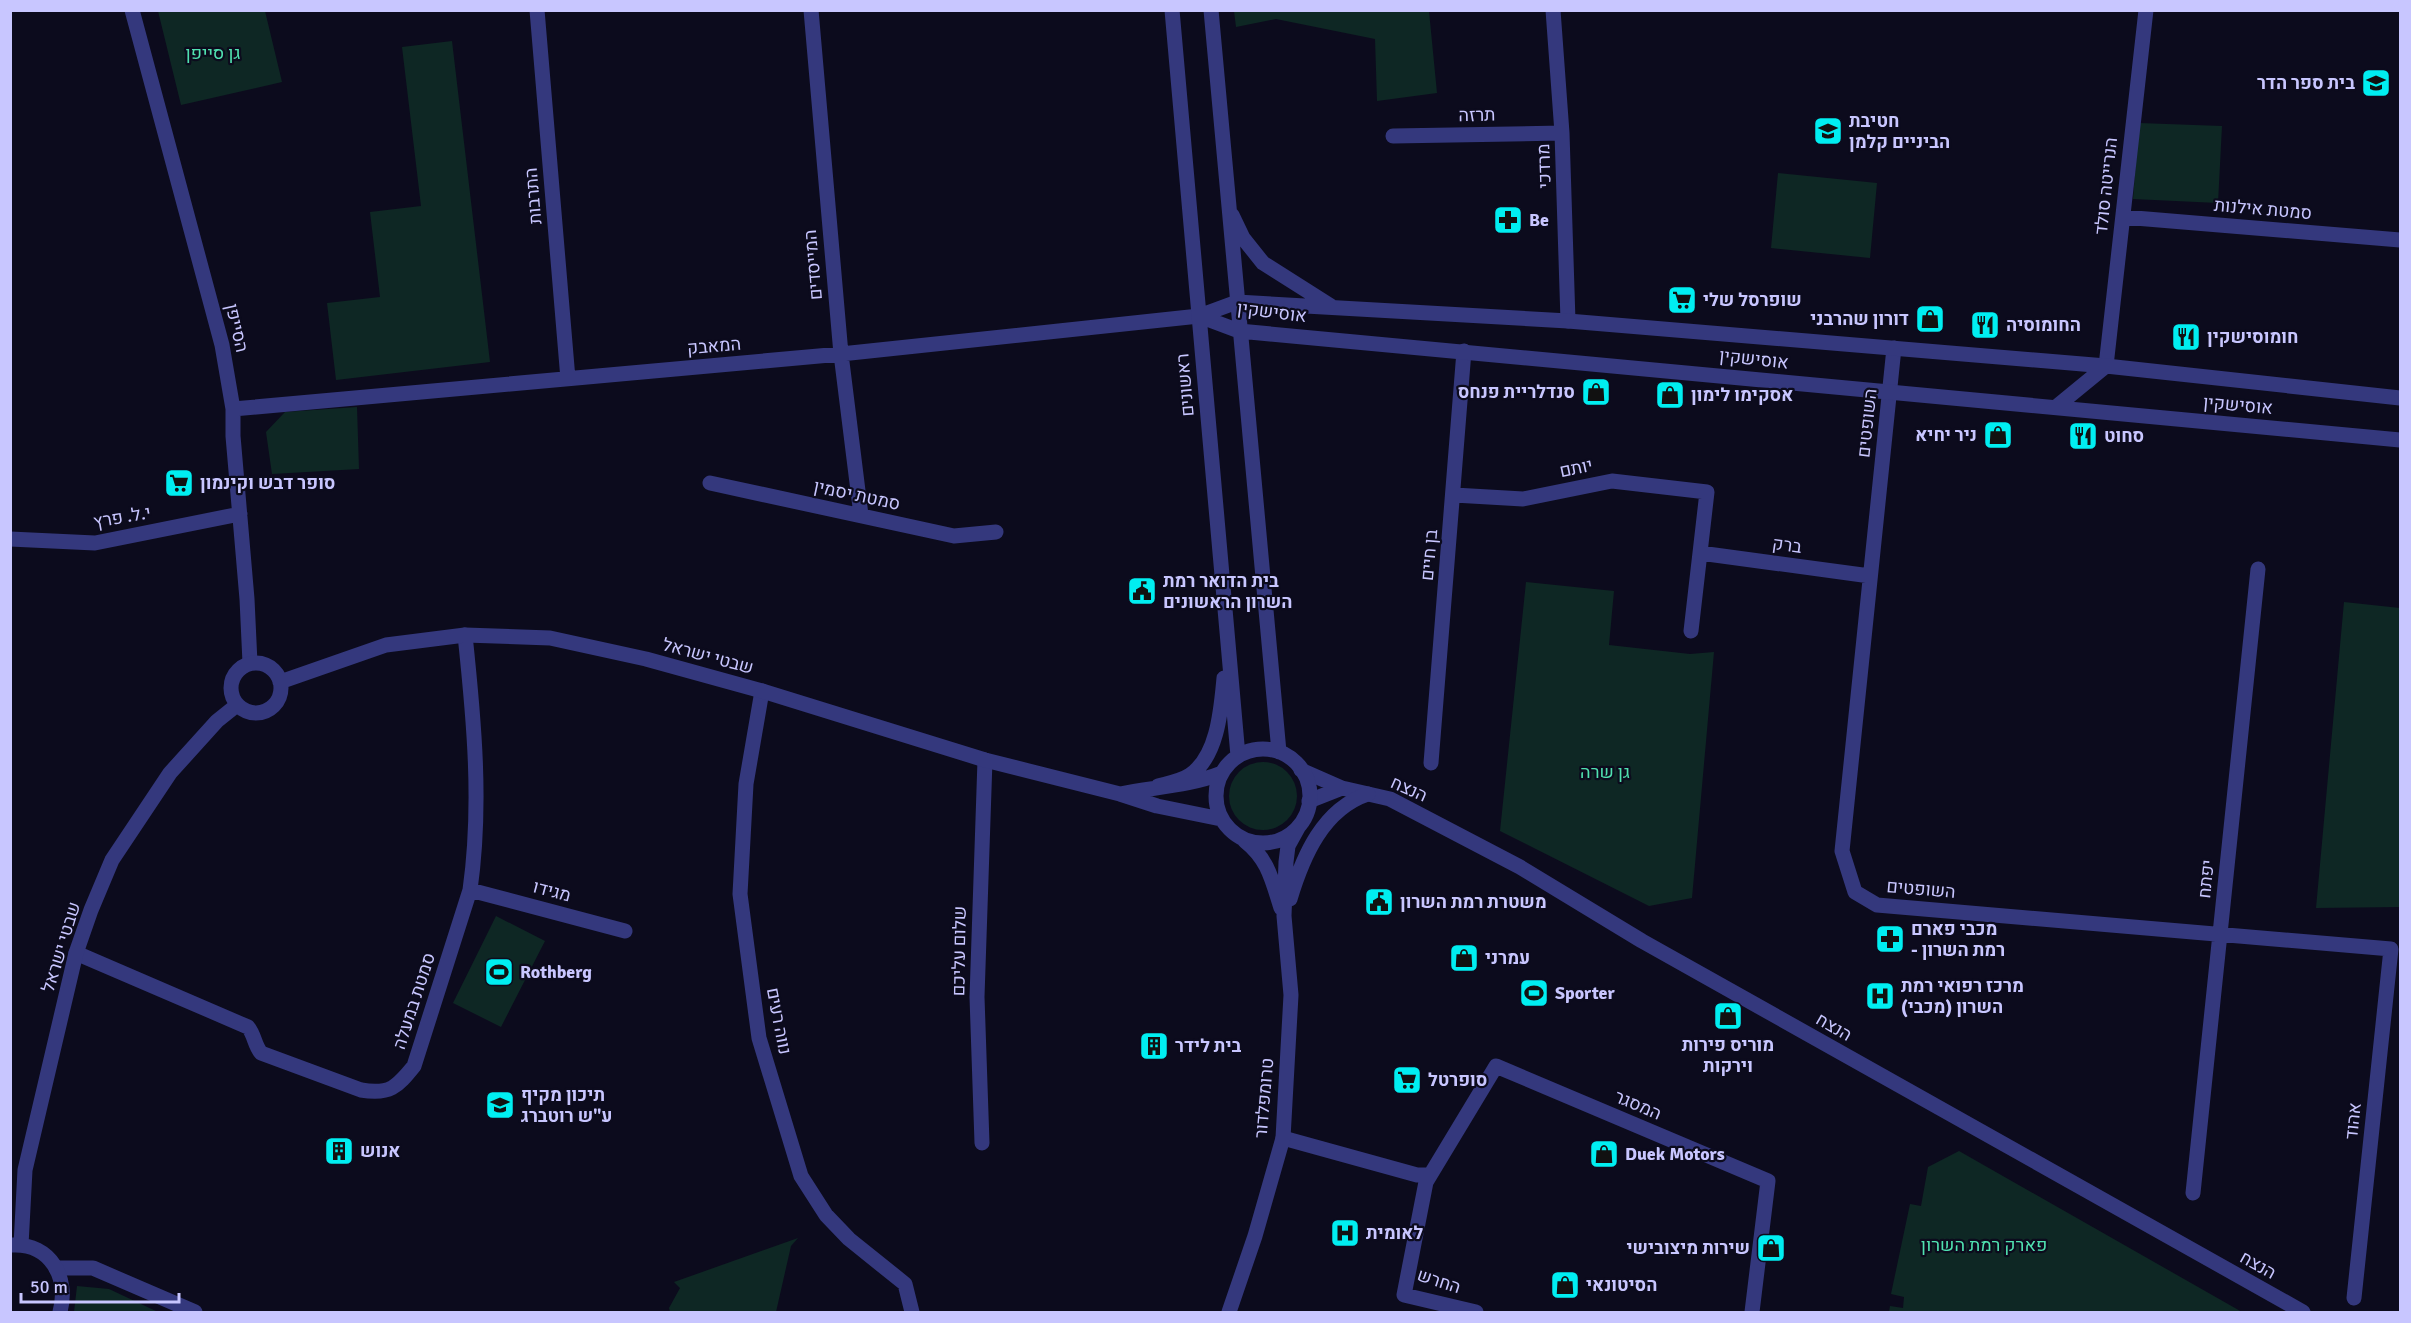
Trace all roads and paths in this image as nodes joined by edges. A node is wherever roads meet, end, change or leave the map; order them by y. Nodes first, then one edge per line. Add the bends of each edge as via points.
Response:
1 (132, 10) edge
2 (537, 10) edge
3 (811, 10) edge
4 (1172, 10) edge
5 (1211, 10) edge
6 (1553, 10) edge
7 (2146, 10) edge
8 (1562, 133) junction
9 (1393, 136) dead end
10 (1228, 207) junction
11 (2123, 217) junction
12 (2400, 240) edge
13 (1237, 302) junction
14 (1334, 308) junction
15 (1199, 316) junction
16 (1568, 321) junction
17 (1239, 331) junction
18 (1894, 348) junction
19 (1464, 351) junction
20 (841, 354) junction
21 (2106, 366) junction
22 (568, 379) junction
23 (1890, 391) junction
24 (2400, 398) edge
25 (2056, 407) junction
26 (233, 409) junction
27 (2400, 441) edge
28 (710, 483) dead end
29 (1454, 495) junction
30 (240, 514) junction
31 (861, 515) junction
32 (996, 532) dead end
33 (10, 539) edge
34 (1700, 553) junction
35 (2258, 569) dead end
36 (1870, 576) junction
37 (1691, 631) dead end
38 (465, 635) junction
39 (1228, 643) junction
40 (250, 663) junction
41 (280, 681) junction
42 (762, 691) junction
43 (237, 705) junction
44 (1279, 752) junction
45 (1238, 756) junction
46 (985, 760) junction
47 (1431, 763) dead end
48 (1301, 770) junction
49 (1222, 773) junction
50 (1158, 786) junction
51 (1342, 788) junction
52 (1120, 794) junction
53 (1368, 794) junction
54 (1309, 801) junction
55 (1221, 819) junction
56 (1299, 826) junction
57 (1241, 838) junction
58 (470, 890) junction
59 (1284, 916) junction
60 (625, 931) dead end
61 (2220, 934) junction
62 (2391, 949) joint
63 (76, 953) junction
64 (1283, 1138) junction
65 (982, 1143) dead end
66 (1424, 1177) junction
67 (2193, 1192) dead end
68 (16, 1245) edge
69 (56, 1268) junction
70 (2354, 1298) dead end
71 (60, 1312) edge
72 (195, 1312) edge
73 (912, 1312) edge
74 (1229, 1312) edge
75 (1476, 1312) edge
76 (1752, 1312) edge
77 (2303, 1312) edge

1 - 26 street, הסייפן via 220,334
2 - 22 street, התרבות
3 - 20 street, המייסדים
4 - 15 street, ראשונים
5 - 10 street
6 - 8 street, מרדכי
7 - 11 street, הנרייטה סולד
8 - 9 street, תרזה
8 - 16 street, מרדכי
10 - 13 street
10 - 14 street via 1263,264
11 - 12 street, סמטת אילנות
11 - 21 street, הנרייטה סולד
13 - 14 street, אוסישקין
13 - 15 street, אוסישקין
13 - 17 street
14 - 16 street, אוסישקין
15 - 17 street, אוסישקין
15 - 20 street, המאבק
15 - 39 street, ראשונים
16 - 18 street, אוסישקין
17 - 19 street, אוסישקין
17 - 44 street
18 - 21 street, אוסישקין
18 - 23 street, השופטים
19 - 23 street, אוסישקין
19 - 29 street, בן חיים
20 - 22 street, המאבק
20 - 31 street, המייסדים
21 - 24 street, אוסישקין
21 - 25 street
22 - 26 street, המאבק
23 - 25 street, אוסישקין
23 - 36 street, השופטים
25 - 27 street, אוסישקין
26 - 30 street, הסייפן
28 - 31 street, סמטת יסמין
29 - 34 street, יותם via 1523,499 1612,481 1707,492
29 - 47 street, בן חיים
30 - 33 street, י.ל. פרץ via 94,543
30 - 40 street, הסייפן
31 - 32 street, סמטת יסמין via 954,536
34 - 36 street, ברק
34 - 37 street
35 - 61 street, יפתח
36 - 61 street, השופטים via 1842,851 1855,892 1877,905
38 - 41 street, שבטי ישראל via 386,645
38 - 42 street, שבטי ישראל via 550,638 646,658
38 - 58 street, סמטת במעלה via 476,748
39 - 45 street, ראשונים
39 - 50 street via 1213,744 1190,775
40 - 41 street via 270,667
40 - 43 street via 232,681
41 - 43 street via 279,698 270,708 252,713
42 - 46 street, שבטי ישראל
42 - 73 street, נווה רעים via 746,784 740,894 759,1038 801,1176 826,1215 904,1284
43 - 63 street, שבטי ישראל via 217,721 170,773 112,860
44 - 45 street via 1263,749
44 - 48 street
45 - 49 street
46 - 52 street, שבטי ישראל
46 - 65 street, שלום עליכם via 977,997
48 - 51 street, הנצח
48 - 54 street via 1308,784
49 - 50 street, שבטי ישראל via 1194,782
49 - 55 street via 1216,804
50 - 52 street, שבטי ישראל
51 - 53 street, הנצח
51 - 54 street
52 - 55 street, שבטי ישראל
53 - 59 street via 1352,799 1322,827
53 - 77 street, הנצח via 1390,799 1520,867 1642,940
54 - 56 street
55 - 57 street
56 - 57 street via 1287,837 1271,842
56 - 59 street, טרומפלדור via 1288,846
57 - 59 street, טרומפלדור via 1259,852
58 - 60 street, מגידו
58 - 63 street, סמטת במעלה via 414,1066 398,1086 376,1092 261,1053 248,1027
59 - 64 street, טרומפלדור via 1291,995
61 - 62 street, השופטים
61 - 67 street, יפתח
62 - 70 street, אהוד
63 - 68 street, שבטי ישראל via 25,1170
64 - 66 street
64 - 74 street, טרומפלדור
66 - 75 street, החרש via 1404,1295
66 - 76 street, המסגר via 1496,1066 1768,1181
68 - 69 street via 34,1249
69 - 71 street via 62,1283
69 - 72 street via 93,1268

